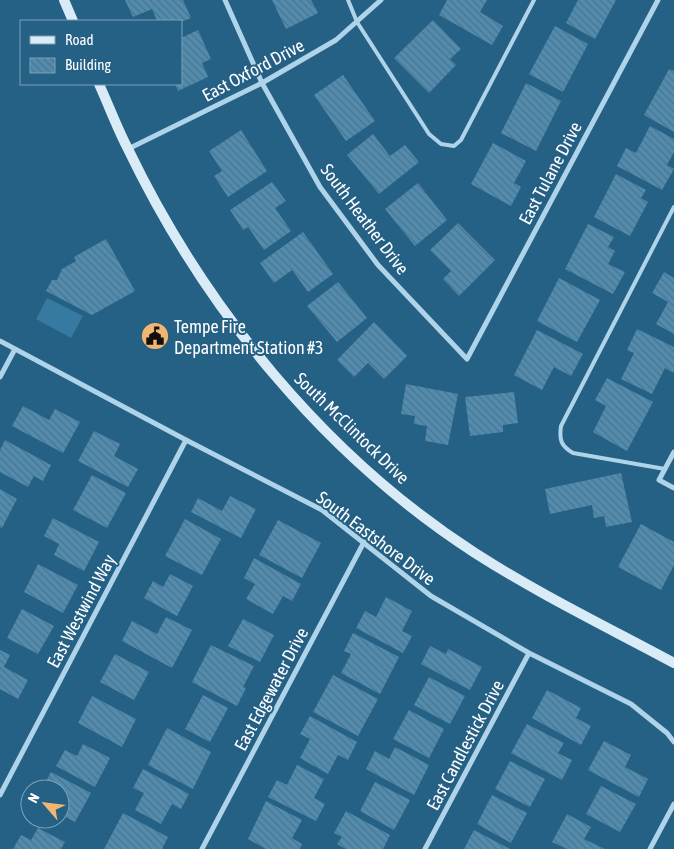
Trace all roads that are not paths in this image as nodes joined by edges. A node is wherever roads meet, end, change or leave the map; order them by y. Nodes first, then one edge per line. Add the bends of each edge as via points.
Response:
1 (64, 0) edge
2 (226, 0) edge
3 (348, 0) edge
4 (382, 0) edge
5 (534, 0) edge
6 (658, 0) edge
7 (73, 20) edge
8 (357, 22) junction
9 (262, 83) junction
10 (99, 85) edge
11 (128, 149) junction
12 (674, 207) edge
13 (0, 341) edge
14 (15, 349) junction
15 (467, 359) joint
16 (0, 377) edge
17 (186, 440) junction
18 (674, 452) edge
19 (665, 469) junction
20 (674, 488) edge
21 (364, 542) junction
22 (529, 653) junction
23 (674, 662) edge
24 (674, 742) edge
25 (0, 795) edge
26 (674, 804) edge
27 (202, 849) edge
28 (425, 849) edge
29 (650, 849) edge

1 - 7 main road
2 - 9 street, South Heather Drive
3 - 8 lane
4 - 8 street, East Oxford Drive
5 - 8 lane via 461,140 454,146 441,144 429,134
6 - 15 street, East Tulane Drive
8 - 9 street, East Oxford Drive via 336,40
9 - 11 street, East Oxford Drive
9 - 15 street, South Heather Drive via 320,186 378,265
10 - 11 main road, South McClintock Drive
11 - 23 main road, South McClintock Drive via 180,245 229,318 282,384 360,463 400,498 474,552 548,596
12 - 19 lane via 560,426 559,438 564,448 572,453
13 - 14 street, South Eastshore Drive
14 - 16 street
14 - 17 street, South Eastshore Drive
17 - 21 street, South Eastshore Drive via 322,510
17 - 25 street, East Westwind Way
18 - 19 street
19 - 20 street via 659,480
21 - 22 street, South Eastshore Drive via 431,596
21 - 27 street, East Edgewater Drive
22 - 24 street, South Eastshore Drive via 630,704
22 - 28 street, East Candlestick Drive
26 - 29 street

